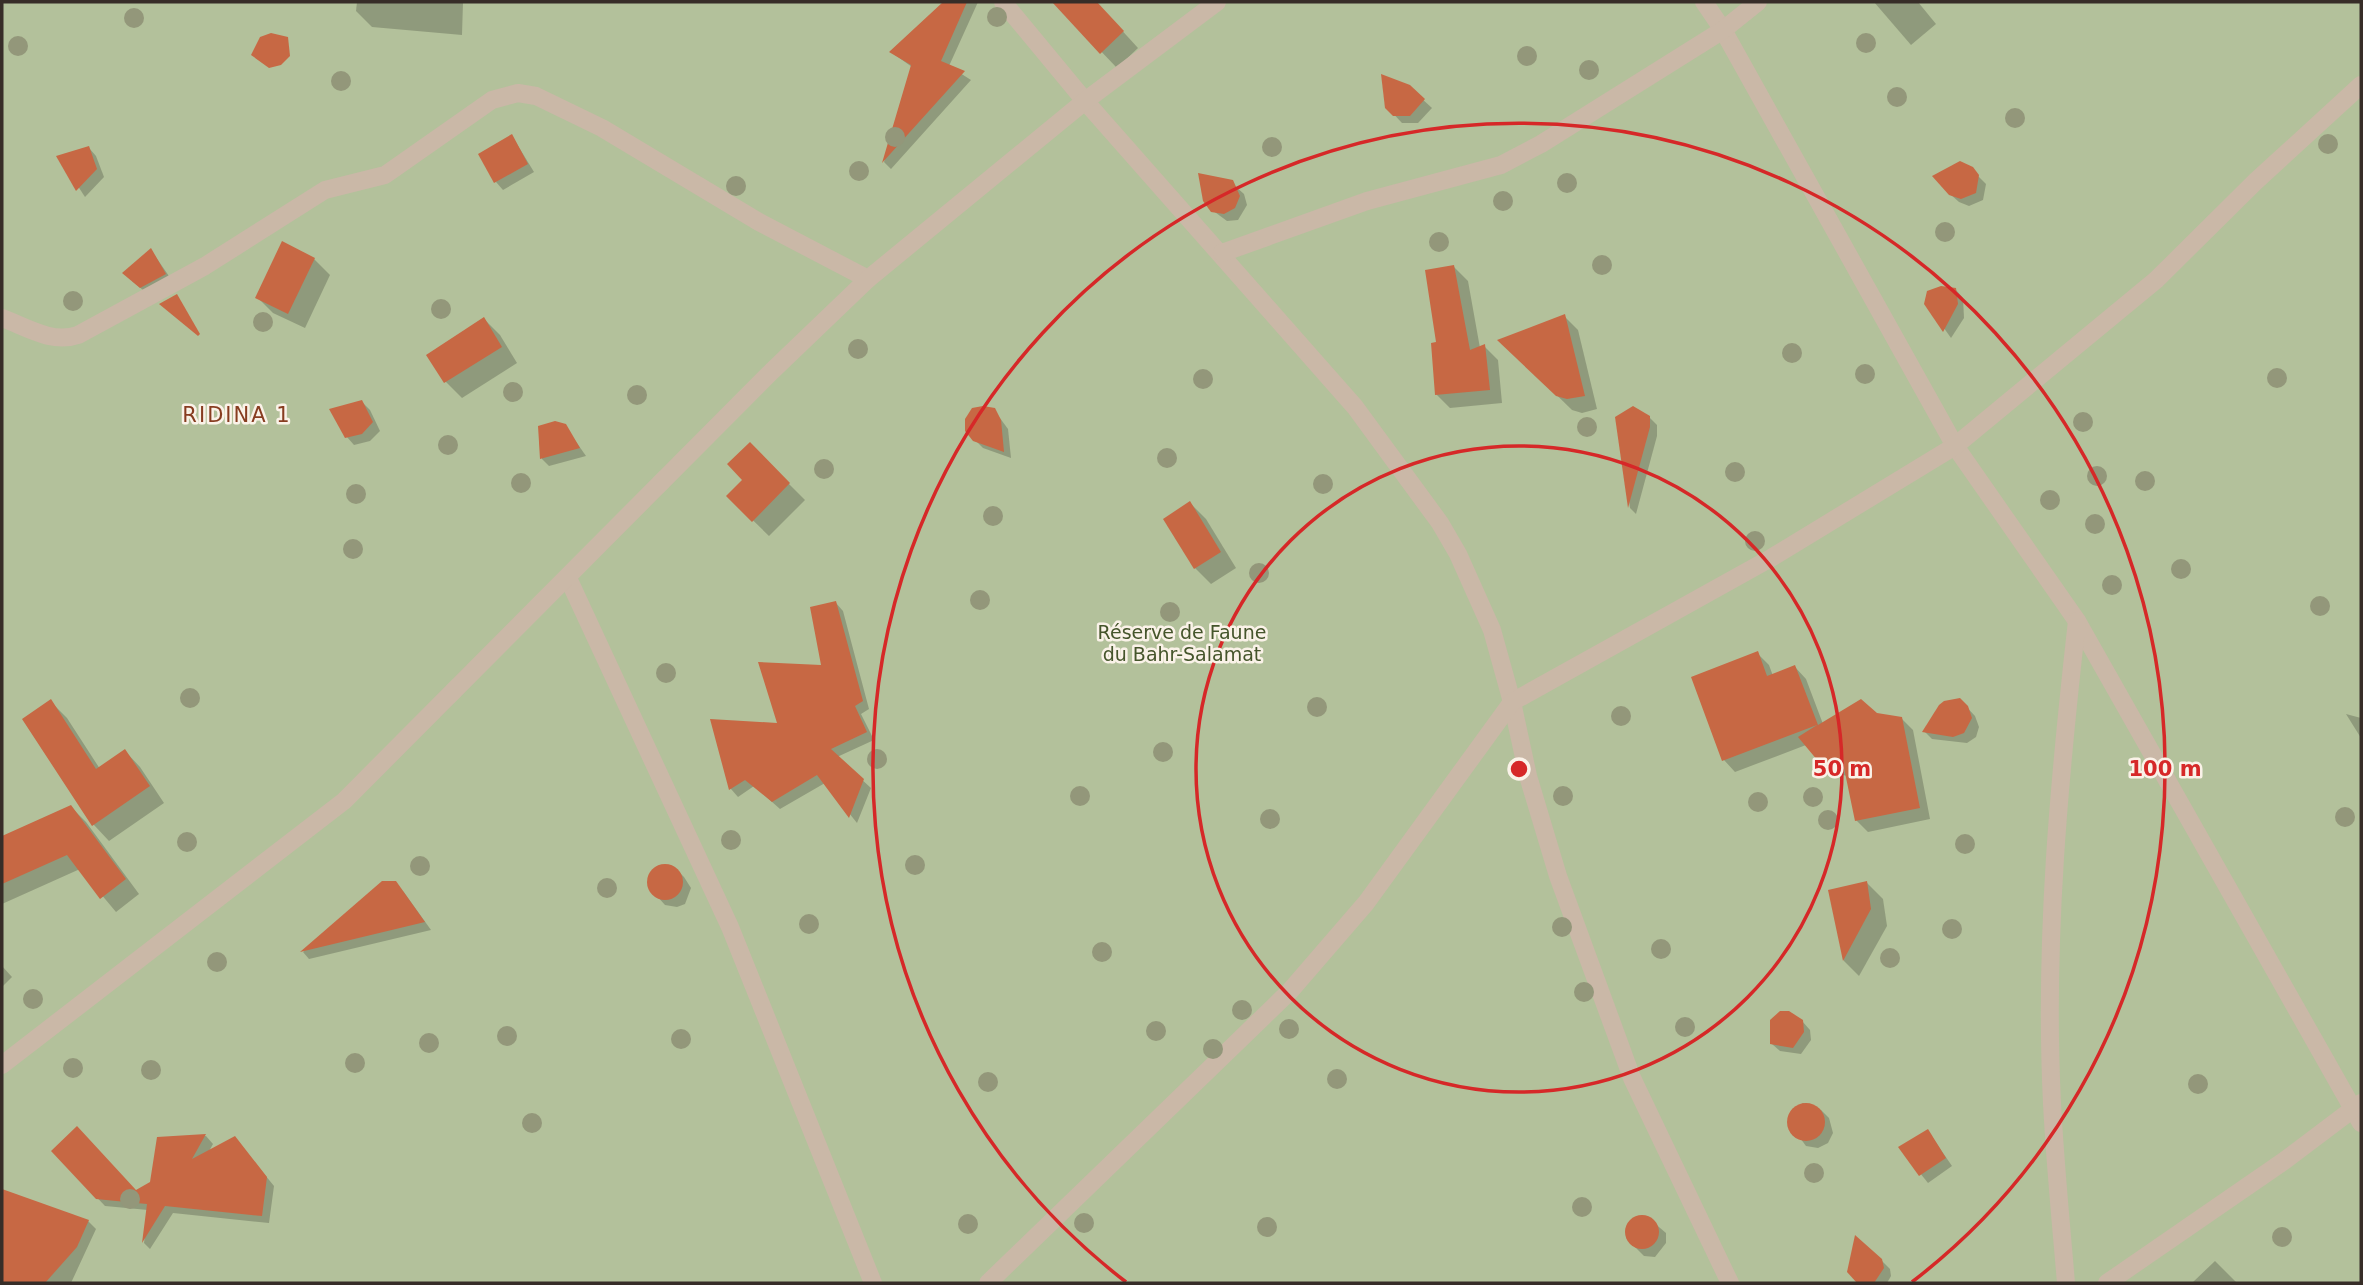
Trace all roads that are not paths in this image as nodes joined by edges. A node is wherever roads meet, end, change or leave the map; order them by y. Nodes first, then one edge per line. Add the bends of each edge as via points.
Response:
1 (1003, 2) edge
2 (1217, 2) edge
3 (1704, 2) edge
4 (1758, 2) edge
5 (1723, 30) junction
6 (2361, 85) edge
7 (1085, 102) junction
8 (1222, 253) junction
9 (868, 279) junction
10 (2, 318) edge
11 (1955, 446) junction
12 (568, 578) junction
13 (2077, 621) junction
14 (1512, 702) junction
15 (2, 1065) edge
16 (2359, 1112) edge
17 (873, 1283) edge
18 (988, 1283) edge
19 (1730, 1283) edge
20 (2066, 1283) edge
21 (2107, 1283) edge

1 - 7 street
2 - 7 street
3 - 5 street
4 - 5 street
5 - 8 street via 1501,165 1367,201
5 - 11 street
6 - 11 street via 2155,281
7 - 8 street
7 - 9 street
8 - 14 street via 1355,407 1440,523 1492,630
9 - 10 street via 759,222 602,128 536,96 518,93 492,100 385,175 324,190 205,266 78,335 52,338
9 - 12 street
11 - 13 street
11 - 14 street via 1771,558
12 - 15 street via 344,801
12 - 17 street via 730,927
13 - 16 street
13 - 20 street via 2059,786 2051,948 2052,1102
14 - 18 street via 1366,903 1290,991
14 - 19 street via 1558,876 1628,1065
16 - 21 street

